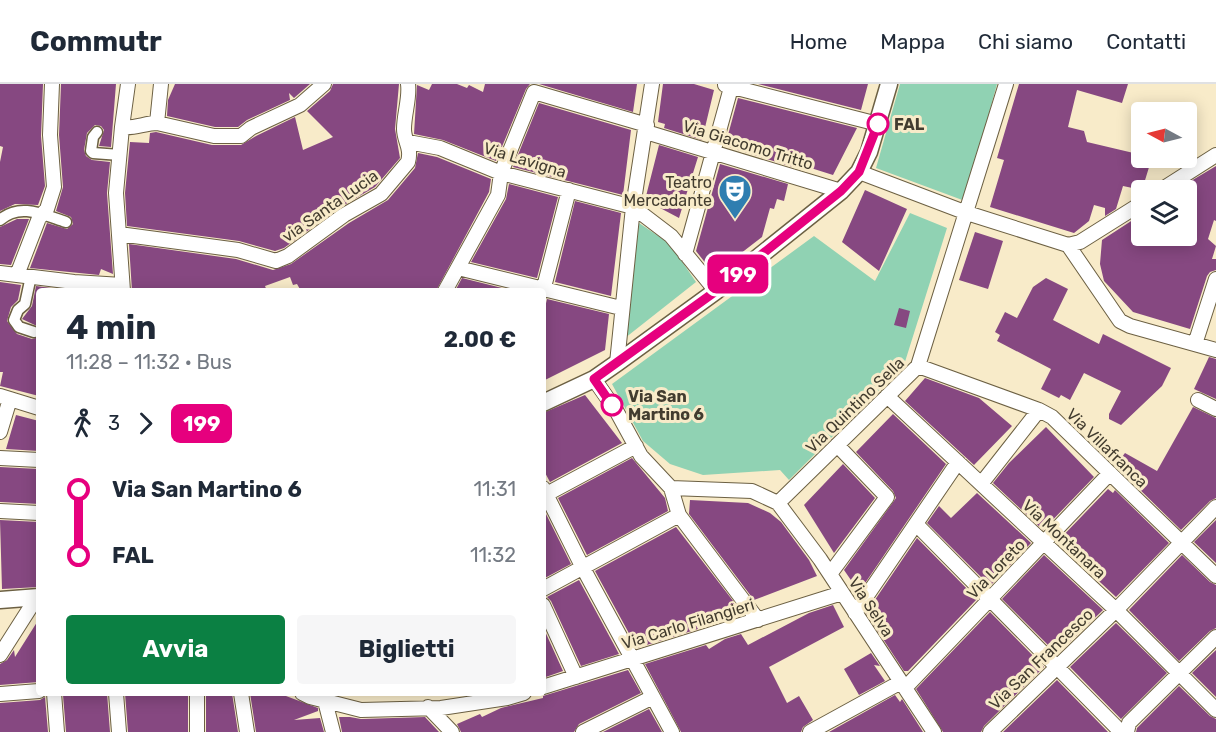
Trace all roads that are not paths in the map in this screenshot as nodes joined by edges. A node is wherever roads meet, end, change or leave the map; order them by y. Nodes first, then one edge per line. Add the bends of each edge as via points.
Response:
1 (52, 84) edge
2 (128, 84) edge
3 (161, 84) edge
4 (324, 84) edge
5 (652, 84) edge
6 (889, 84) edge
7 (1006, 84) edge
8 (729, 85) edge
9 (408, 87) edge
10 (157, 123) junction
11 (878, 124) junction
12 (123, 127) junction
13 (646, 129) junction
14 (97, 132) dead end
15 (408, 142) junction
16 (714, 152) junction
17 (120, 155) junction
18 (1216, 155) edge
19 (859, 172) junction
20 (501, 173) junction
21 (1177, 180) edge
22 (569, 190) junction
23 (841, 191) junction
24 (633, 207) junction
25 (1131, 210) edge
26 (967, 213) junction
27 (43, 214) junction
28 (0, 220) edge
29 (66, 222) dead end
30 (119, 234) junction
31 (1068, 245) junction
32 (686, 254) junction
33 (458, 268) junction
34 (0, 273) edge
35 (24, 276) junction
36 (1216, 279) edge
37 (489, 284) edge
38 (101, 287) edge
39 (123, 288) edge
40 (447, 288) edge
41 (525, 288) edge
42 (544, 288) edge
43 (546, 291) edge
44 (716, 291) junction
45 (621, 308) junction
46 (34, 332) dead end
47 (1195, 344) junction
48 (1216, 350) edge
49 (617, 363) junction
50 (918, 366) junction
51 (594, 379) junction
52 (888, 396) junction
53 (5, 398) edge
54 (1198, 400) dead end
55 (546, 403) edge
56 (36, 407) edge
57 (1216, 409) edge
58 (1039, 410) junction
59 (0, 432) edge
60 (837, 445) junction
61 (636, 446) junction
62 (0, 458) edge
63 (36, 460) edge
64 (958, 462) junction
65 (1110, 473) junction
66 (981, 484) junction
67 (671, 488) junction
68 (546, 492) edge
69 (546, 497) edge
70 (778, 503) junction
71 (1216, 507) edge
72 (0, 511) edge
73 (36, 513) edge
74 (679, 515) junction
75 (916, 524) junction
76 (1044, 543) junction
77 (1182, 544) junction
78 (583, 567) junction
79 (830, 574) junction
80 (1216, 576) edge
81 (546, 587) edge
82 (842, 593) junction
83 (36, 597) edge
84 (990, 599) junction
85 (0, 600) edge
86 (36, 600) edge
87 (1116, 610) junction
88 (546, 612) edge
89 (855, 613) junction
90 (758, 620) junction
91 (1216, 637) edge
92 (0, 655) edge
93 (632, 659) junction
94 (1057, 667) junction
95 (1180, 674) junction
96 (576, 677) junction
97 (903, 685) junction
98 (546, 686) edge
99 (36, 691) edge
100 (0, 694) edge
101 (54, 696) edge
102 (116, 696) edge
103 (197, 696) edge
104 (241, 696) edge
105 (311, 696) edge
106 (514, 696) edge
107 (653, 697) junction
108 (325, 701) junction
109 (428, 707) junction
110 (1216, 710) edge
111 (57, 732) edge
112 (119, 732) edge
113 (197, 732) edge
114 (247, 732) edge
115 (333, 732) edge
116 (452, 732) edge
117 (584, 732) edge
118 (672, 732) edge
119 (810, 732) edge
120 (934, 732) edge
121 (990, 732) edge
122 (1121, 732) edge
123 (1127, 732) edge

1 - 27 street via 54,187
2 - 12 street
3 - 10 street
4 - 10 street via 300,105 241,136 214,136
5 - 13 street
6 - 11 street
7 - 26 street, Via Quintino Sella
8 - 11 street
8 - 16 street
9 - 15 street, via Santa Lucia via 404,132
10 - 12 street
11 - 19 street
12 - 17 street
13 - 16 street, Via Giacomo Tritto
13 - 20 street, Via Giacomo Tritto via 534,92
13 - 24 street
14 - 17 street via 92,142 93,153
15 - 20 street, Via Lavigna via 441,148
15 - 30 street, via Santa Lucia via 408,162 381,194 276,261 238,250
16 - 23 street, Via Giacomo Tritto
16 - 32 street
17 - 30 street via 116,193
18 - 21 street
19 - 23 street
19 - 26 street
20 - 22 street, Via Lavigna
20 - 33 street via 498,195
22 - 24 street, Via Lavigna
22 - 42 street
23 - 44 street
24 - 32 street, Via Lavigna via 658,224
24 - 45 street
25 - 31 street via 1080,242
26 - 31 street
26 - 50 street, Via Quintino Sella
27 - 28 street via 14,212
27 - 29 street
27 - 35 street
30 - 39 street
31 - 47 street via 1120,321
32 - 44 street, Via Lavigna
33 - 37 street
33 - 40 street
34 - 35 street
35 - 38 street
35 - 46 street via 25,304 14,320 19,327
36 - 47 street
37 - 41 street
38 - 39 street
43 - 45 street
44 - 49 street
45 - 49 street
47 - 48 street
49 - 51 street
50 - 52 street, Via Quintino Sella
50 - 58 street, Via Villafranca
51 - 55 street
51 - 61 street
52 - 60 street, Via Quintino Sella
52 - 64 street, Via Montanara
53 - 56 street
53 - 59 street
54 - 57 street
58 - 65 street, Via Villafranca via 1052,417
58 - 66 street
60 - 70 street, Via Quintino Sella
60 - 79 street via 887,497
61 - 67 street
61 - 68 street
62 - 63 street
64 - 66 street, Via Montanara
64 - 75 street
65 - 76 street, Via Loreto
65 - 77 street, Via Villafranca
66 - 76 street, Via Montanara
67 - 70 street via 752,491
67 - 74 street
69 - 78 street
70 - 79 street, Via Selva
71 - 77 street, Via San Francesco
72 - 73 street
74 - 78 street
74 - 90 street
75 - 84 street
75 - 89 street
76 - 84 street, Via Loreto
76 - 87 street, Via Montanara
77 - 80 street, Via Villafranca
77 - 87 street, Via San Francesco
78 - 81 street
78 - 93 street
79 - 82 street, Via Selva
82 - 89 street, Via Selva
82 - 90 street, Via Carlo Filangieri
83 - 85 street
84 - 94 street
84 - 97 street, Via Loreto
86 - 92 street
87 - 94 street, Via San Francesco
87 - 95 street, Via Montanara
88 - 96 street
89 - 97 street, Via Selva
90 - 93 street, Via Carlo Filangieri
91 - 95 street
93 - 96 street, Via Carlo Filangieri
93 - 107 street
94 - 121 street, Via San Francesco
94 - 122 street
95 - 110 street, Via Montanara
95 - 123 street via 1129,723
96 - 98 street, Via Carlo Filangieri
97 - 119 street, Via Loreto
97 - 120 street, Via Selva
99 - 100 street
101 - 111 street
102 - 112 street
103 - 113 street
104 - 114 street
105 - 108 street
106 - 109 street
107 - 117 street
107 - 118 street
108 - 109 street via 361,710
108 - 115 street
109 - 116 street

